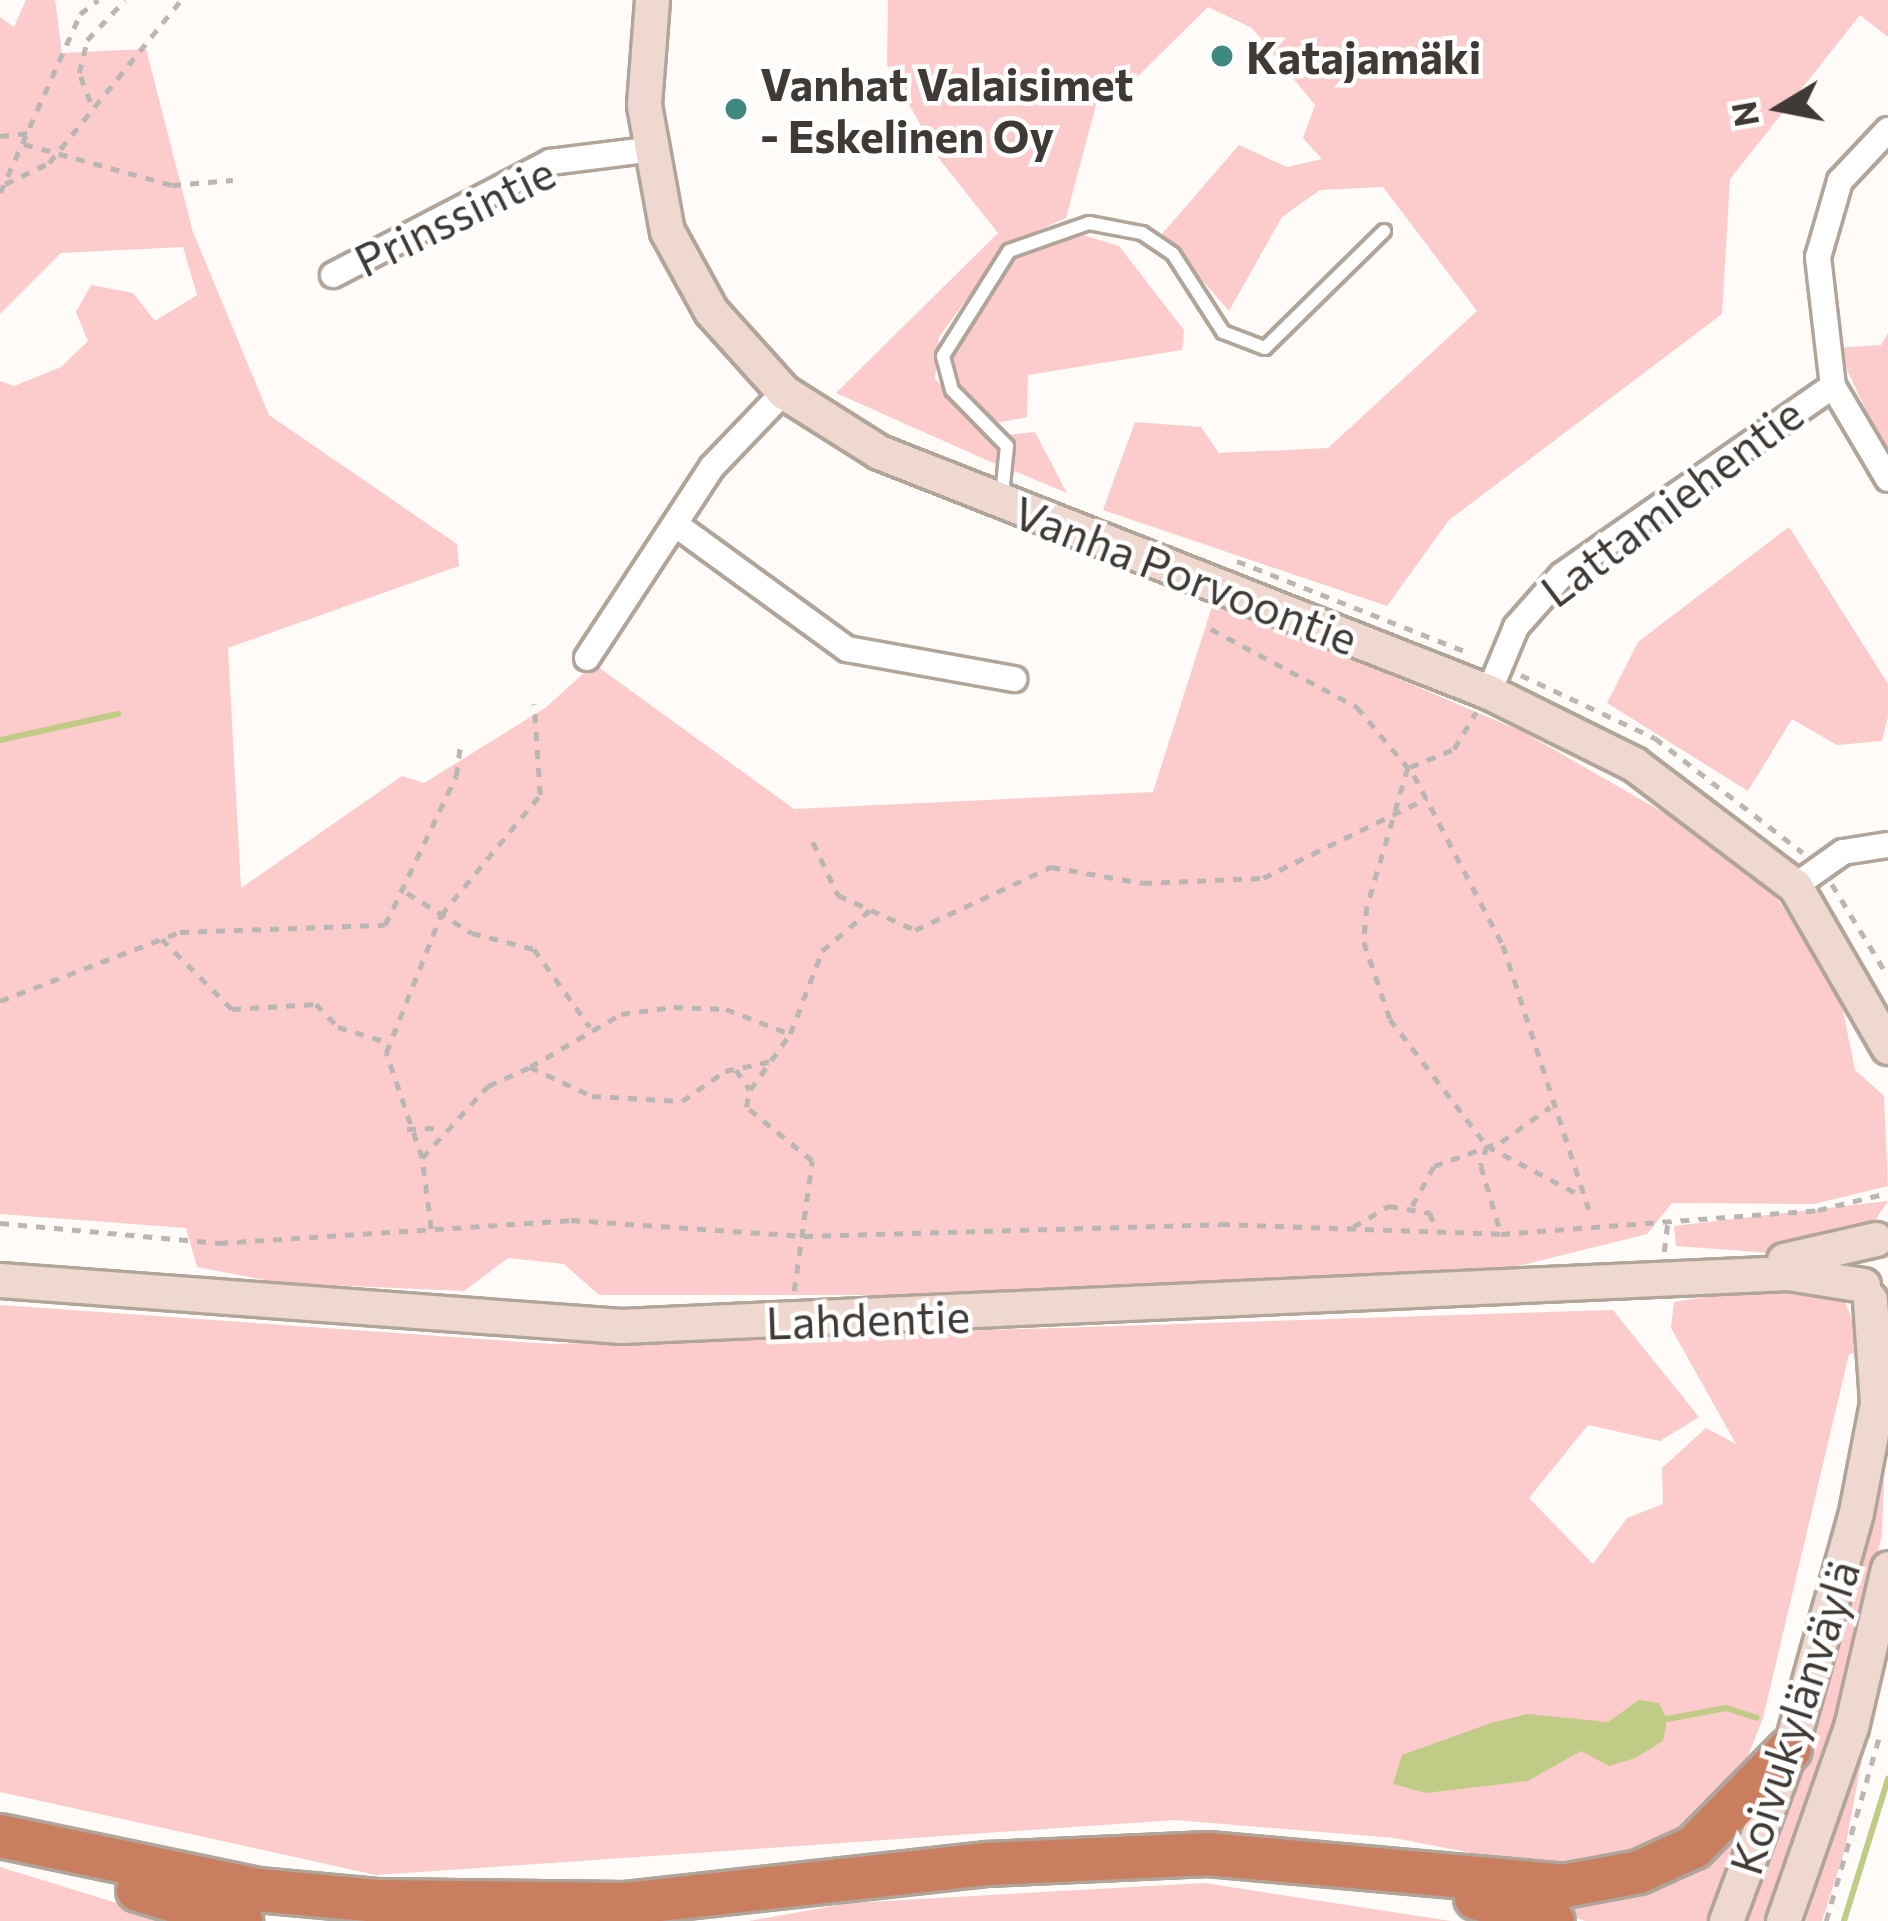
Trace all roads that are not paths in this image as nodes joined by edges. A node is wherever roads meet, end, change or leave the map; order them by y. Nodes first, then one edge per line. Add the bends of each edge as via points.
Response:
1 (652, 0) edge
2 (1888, 130) edge
3 (647, 150) junction
4 (1384, 231) dead end
5 (332, 275) dead end
6 (1833, 386) junction
7 (784, 392) junction
8 (1888, 479) edge
9 (1000, 502) junction
10 (679, 527) junction
11 (587, 658) dead end
12 (1014, 679) dead end
13 (1489, 692) junction
14 (1888, 844) edge
15 (1795, 886) junction
16 (1888, 1047) edge
17 (1882, 1235) edge
18 (1738, 1274) junction
19 (0, 1280) edge
20 (1874, 1299) edge
21 (1888, 1568) edge
22 (1790, 1749) junction
23 (0, 1837) edge
24 (0, 1849) edge
25 (1394, 1876) junction
26 (241, 1921) edge
27 (1552, 1921) edge
28 (1726, 1921) edge
29 (1783, 1921) edge

1 - 3 main road, Vanha Porvoontie
2 - 6 street via 1862,148 1825,219 1818,302
3 - 5 street, Prinssintie via 529,170
3 - 7 main road, Vanha Porvoontie via 686,273
4 - 9 lane via 1264,348 1223,332 1172,254 1142,232 1089,223 1009,251 944,356 952,390 1007,446
6 - 8 street
6 - 13 street, Lattamiehentie via 1562,575 1516,627
7 - 9 main road, Vanha Porvoontie via 879,452
7 - 10 street via 712,467
9 - 13 main road, Vanha Porvoontie
10 - 11 street
10 - 12 street via 847,649
13 - 15 main road, Vanha Porvoontie via 1634,764
14 - 15 street via 1843,852
15 - 16 main road, Vanha Porvoontie
17 - 18 main road, Lahdentie
17 - 20 main road, Koivukylänväylä
18 - 19 main road, Lahdentie via 795,1321 508,1323
18 - 20 main road, Lahdentie via 1818,1272
20 - 22 main road, Koivukylänväylä via 1877,1403
21 - 29 main road, Koivukylänväylä via 1852,1727
22 - 25 highway via 1732,1818 1640,1872 1564,1886
22 - 28 main road, Koivukylänväylä
23 - 25 highway via 258,1890 380,1901 624,1904 1090,1856 1208,1854
24 - 26 highway
25 - 27 highway

